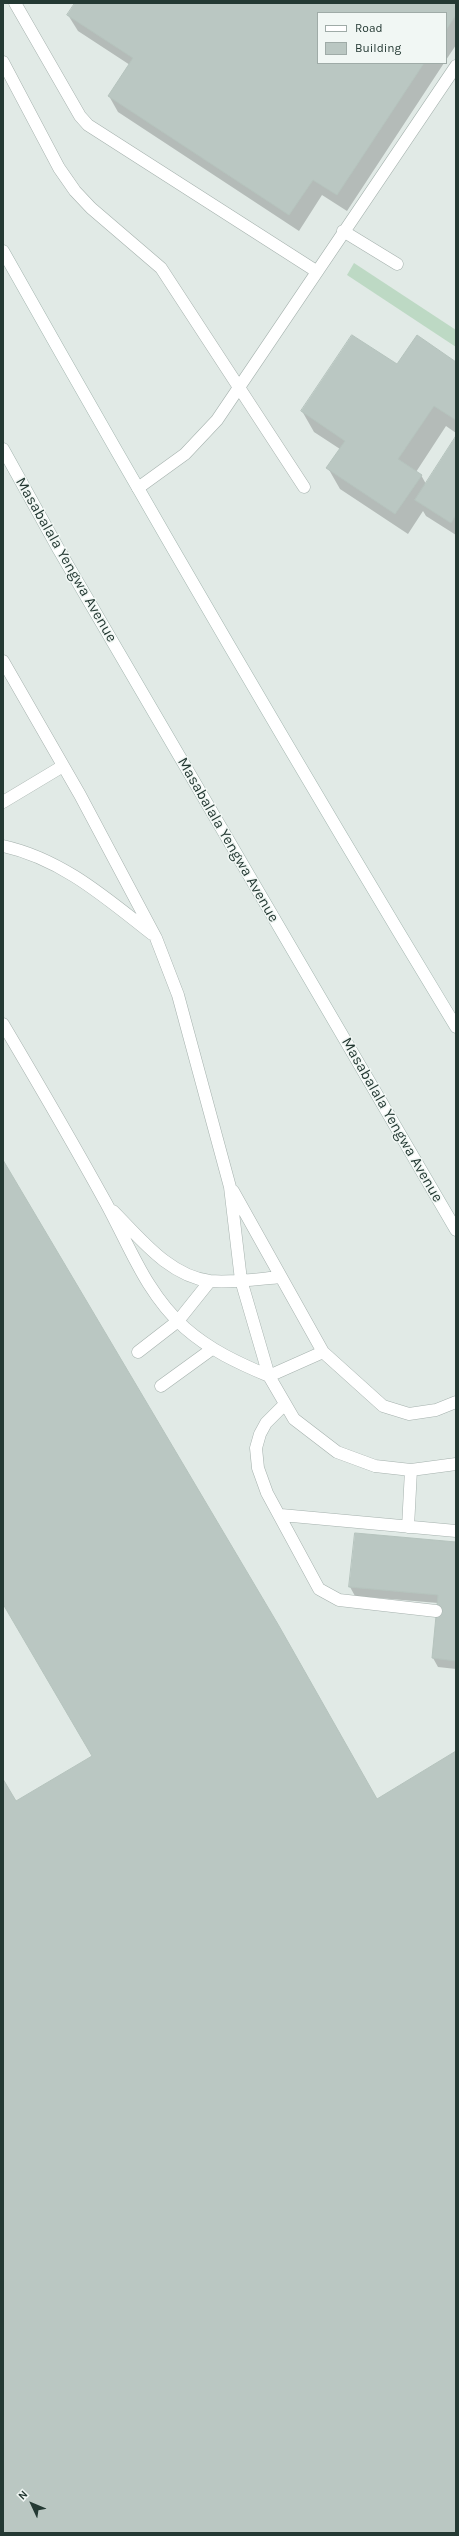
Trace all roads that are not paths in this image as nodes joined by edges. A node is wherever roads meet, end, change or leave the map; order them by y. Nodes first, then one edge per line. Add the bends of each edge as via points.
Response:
1 (15, 3) edge
2 (3, 62) edge
3 (456, 66) edge
4 (343, 231) junction
5 (3, 251) edge
6 (397, 264) dead end
7 (316, 271) junction
8 (240, 387) junction
9 (3, 449) edge
10 (304, 487) dead end
11 (138, 488) junction
12 (3, 661) edge
13 (63, 766) junction
14 (3, 802) edge
15 (3, 846) edge
16 (156, 938) junction
17 (3, 1024) edge
18 (456, 1027) edge
19 (230, 1187) junction
20 (106, 1204) junction
21 (456, 1230) edge
22 (281, 1277) junction
23 (241, 1280) junction
24 (210, 1281) junction
25 (178, 1322) junction
26 (212, 1349) junction
27 (138, 1352) dead end
28 (323, 1352) junction
29 (269, 1376) junction
30 (161, 1386) dead end
31 (456, 1402) edge
32 (286, 1404) junction
33 (456, 1464) edge
34 (411, 1470) junction
35 (281, 1515) junction
36 (408, 1527) junction
37 (456, 1531) edge
38 (436, 1611) dead end

1 - 7 main road via 80,116 88,125
2 - 8 main road via 59,168 75,191 161,268
3 - 4 main road
4 - 6 main road
4 - 7 main road
5 - 11 main road
7 - 8 main road
8 - 10 main road
8 - 11 main road via 202,438 185,454
9 - 21 main road, Masabalala Yengwa Avenue via 63,557
11 - 18 main road via 294,758
12 - 13 main road
13 - 14 main road
13 - 16 main road
15 - 16 main road via 25,851 82,879
16 - 19 main road via 178,995
17 - 20 main road
19 - 22 main road
19 - 23 main road
20 - 24 main road via 178,1270
20 - 25 main road via 150,1288
22 - 23 main road
22 - 28 main road
23 - 24 main road
23 - 29 main road
24 - 25 main road
25 - 26 main road
25 - 27 main road
26 - 29 main road
26 - 30 main road
28 - 29 main road
28 - 31 main road via 383,1406 409,1414 436,1410
29 - 32 main road
32 - 34 main road via 294,1419 337,1452 375,1466
32 - 35 main road via 266,1423 256,1448 258,1468 267,1493
33 - 34 main road
34 - 36 main road
35 - 36 main road
35 - 38 main road via 319,1589 339,1600
36 - 37 main road

